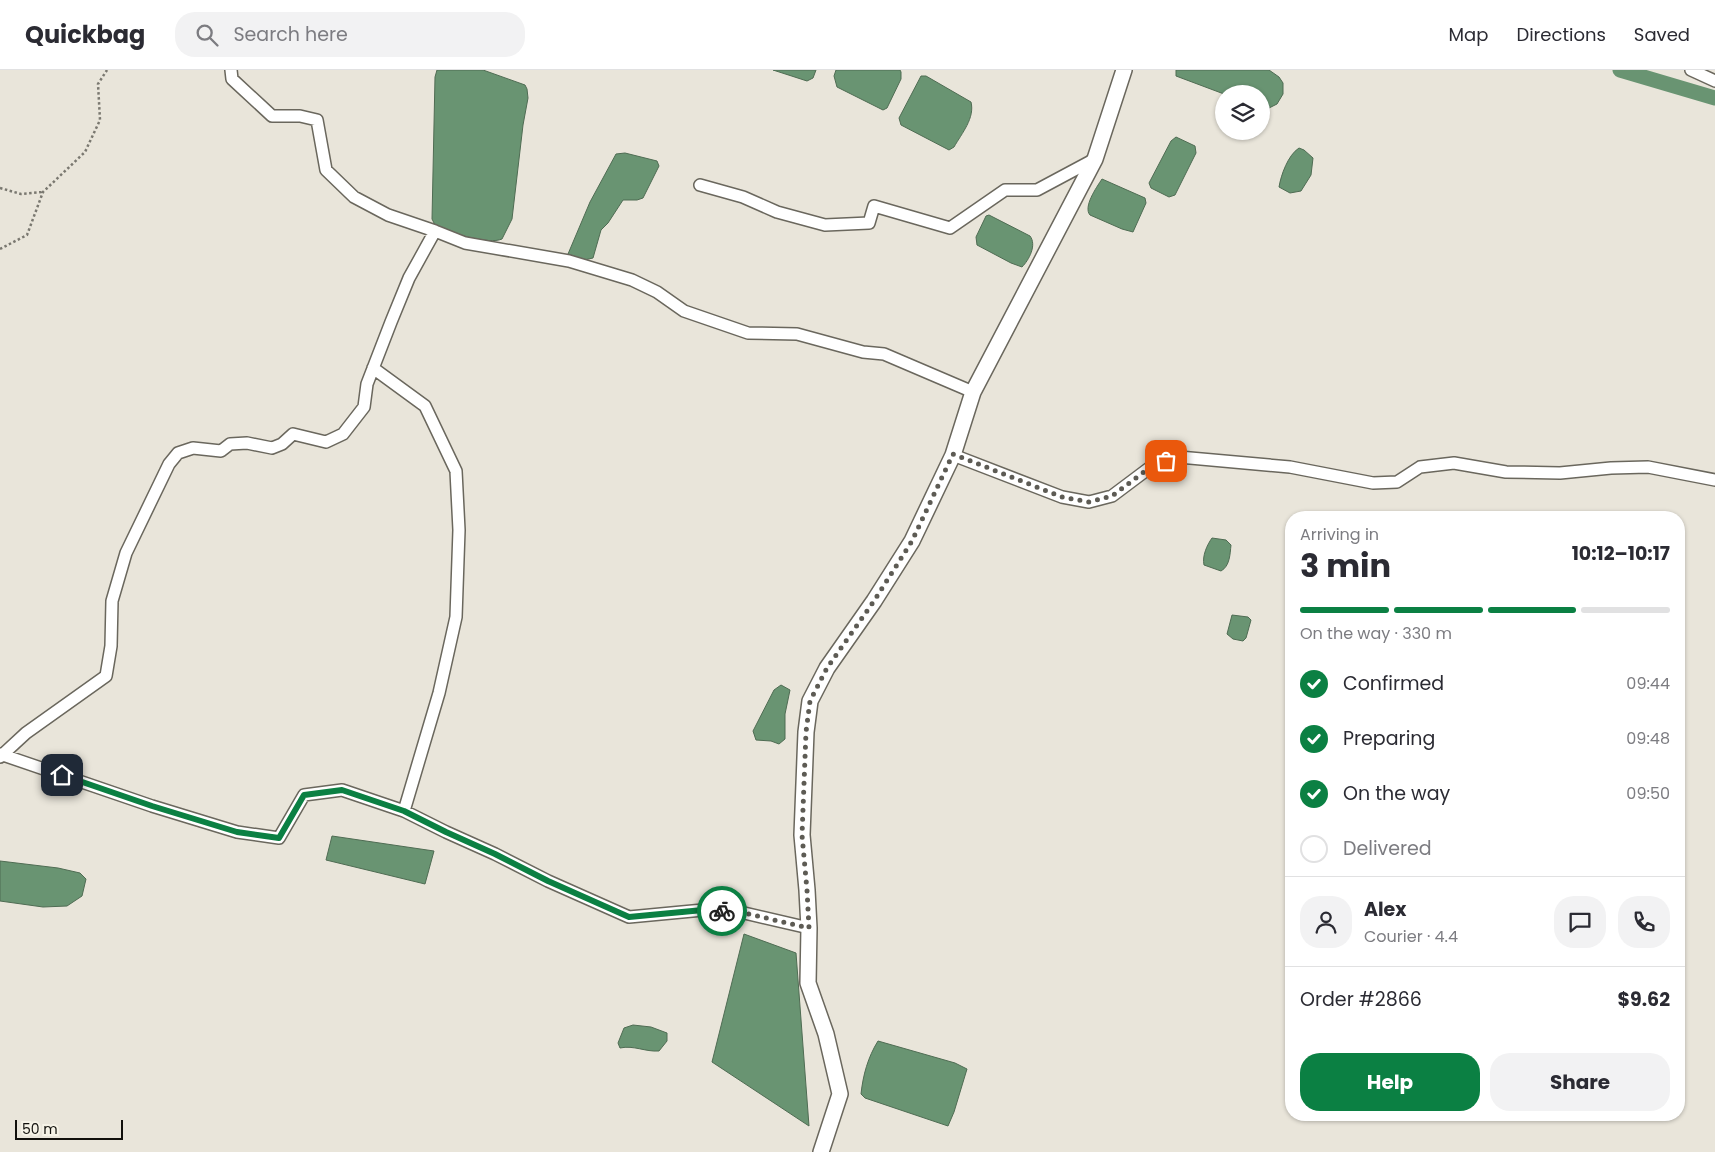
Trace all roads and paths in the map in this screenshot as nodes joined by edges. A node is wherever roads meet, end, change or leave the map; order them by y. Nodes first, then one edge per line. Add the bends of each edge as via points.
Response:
1 (107, 70) edge
2 (231, 70) edge
3 (1124, 70) edge
4 (1691, 70) edge
5 (1715, 81) edge
6 (1095, 159) junction
7 (700, 186) dead end
8 (0, 188) edge
9 (43, 192) junction
10 (435, 230) junction
11 (0, 249) edge
12 (373, 368) junction
13 (973, 392) junction
14 (953, 454) junction
15 (1715, 480) edge
16 (0, 755) edge
17 (404, 811) junction
18 (809, 928) junction
19 (821, 1152) edge

1 - 9 path via 98,84 100,120 85,152
2 - 10 street via 232,79 272,116 318,120 326,170 354,197 388,215
3 - 6 street
4 - 5 street
6 - 7 street via 1037,190 1006,190 950,228 874,206 869,223 825,225
6 - 13 street
8 - 9 path via 21,194
9 - 11 path via 27,235
10 - 12 street via 409,278
10 - 13 street via 465,243 569,261 612,273 657,292 684,311 748,332 797,334 862,352 884,354
12 - 16 street via 364,407 343,434 326,442 293,434 272,448 247,442 230,444 221,451 193,448 178,453 169,464 126,554 112,601 111,646 106,676
12 - 17 street via 425,406 456,471 459,530 456,617 439,693
13 - 14 street
14 - 15 street via 1062,497 1089,502 1112,496 1152,466 1179,457 1290,467 1373,483 1397,482 1420,467 1454,463 1506,472 1560,473 1648,467
14 - 18 street via 912,541 827,668 810,701 802,835
16 - 17 street via 237,832 279,838 304,795 342,790
17 - 18 street via 629,917 703,910 740,912
18 - 19 street via 808,983 826,1034 840,1094

